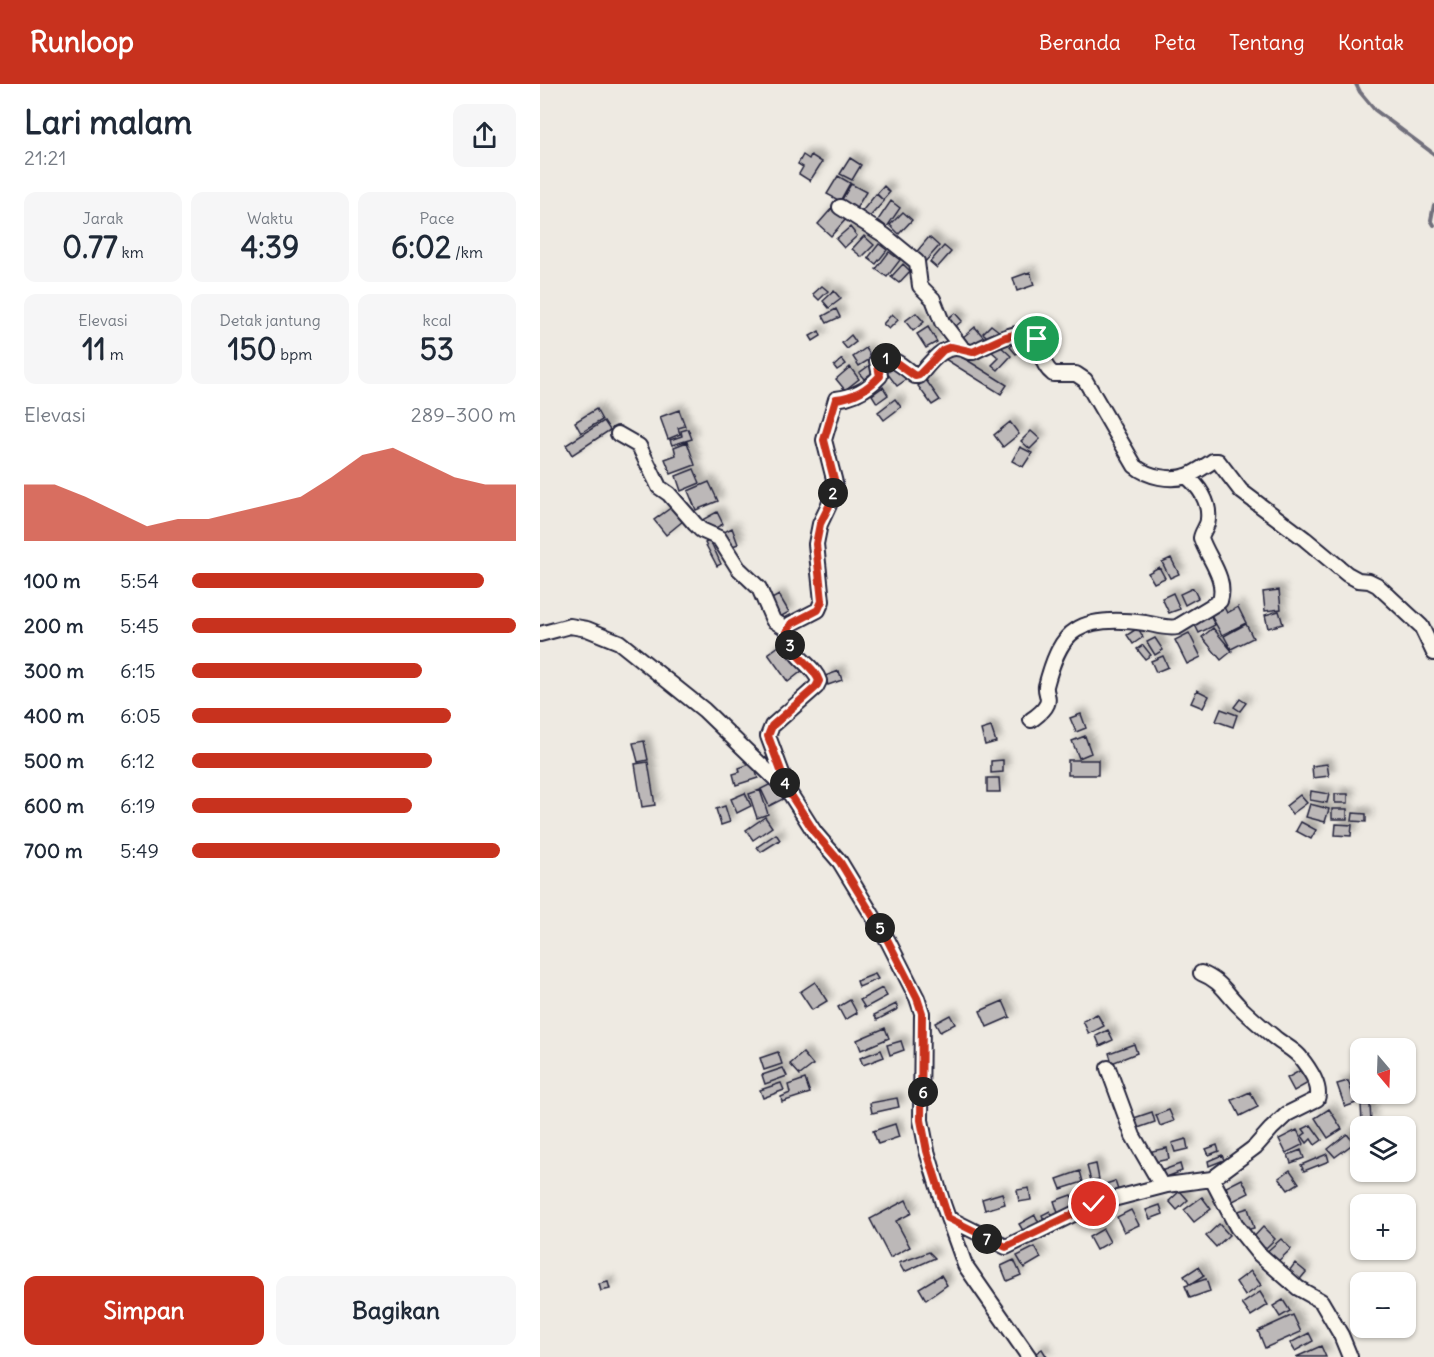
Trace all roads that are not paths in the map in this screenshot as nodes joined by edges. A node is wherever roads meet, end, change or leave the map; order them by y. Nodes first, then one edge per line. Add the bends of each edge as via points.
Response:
1 (840, 207) dead end
2 (962, 348) junction
3 (618, 434) dead end
4 (1186, 476) junction
5 (787, 629) junction
6 (540, 634) edge
7 (1434, 653) edge
8 (1031, 720) dead end
9 (789, 792) junction
10 (1201, 973) dead end
11 (1108, 1068) dead end
12 (1212, 1179) junction
13 (1162, 1186) junction
14 (948, 1218) junction
15 (1029, 1357) edge
16 (1350, 1357) edge

1 - 2 street via 917,262 920,286 933,299 942,322
2 - 4 street via 973,352 1006,337 1030,334 1037,339 1045,368 1053,375 1076,374 1085,380 1136,466 1145,474
2 - 5 street via 943,350 915,376 891,359 879,359 877,380 854,397 836,399 824,440 835,483 816,544 822,601 818,610
3 - 5 street via 639,446 660,487 695,524 719,538 738,568 759,588 773,620
4 - 7 street via 1213,461 1220,463 1241,491 1347,574 1377,585 1421,626
4 - 8 street via 1198,486 1207,509 1208,519 1201,538 1220,578 1220,601 1177,627 1117,622 1088,624 1075,630 1057,655 1045,689 1047,705
5 - 9 street via 790,646 819,681 768,731
6 - 9 street via 570,626 619,642 704,710
9 - 14 street via 815,833 840,862 917,998 922,1013 921,1120
10 - 12 street via 1224,987 1238,1005 1299,1056 1318,1091 1317,1099 1287,1114 1255,1147
11 - 13 street via 1128,1124
12 - 13 street
12 - 16 street via 1237,1227 1258,1253 1298,1288 1321,1301
13 - 14 street via 1094,1204 1006,1247
14 - 15 street via 965,1265

